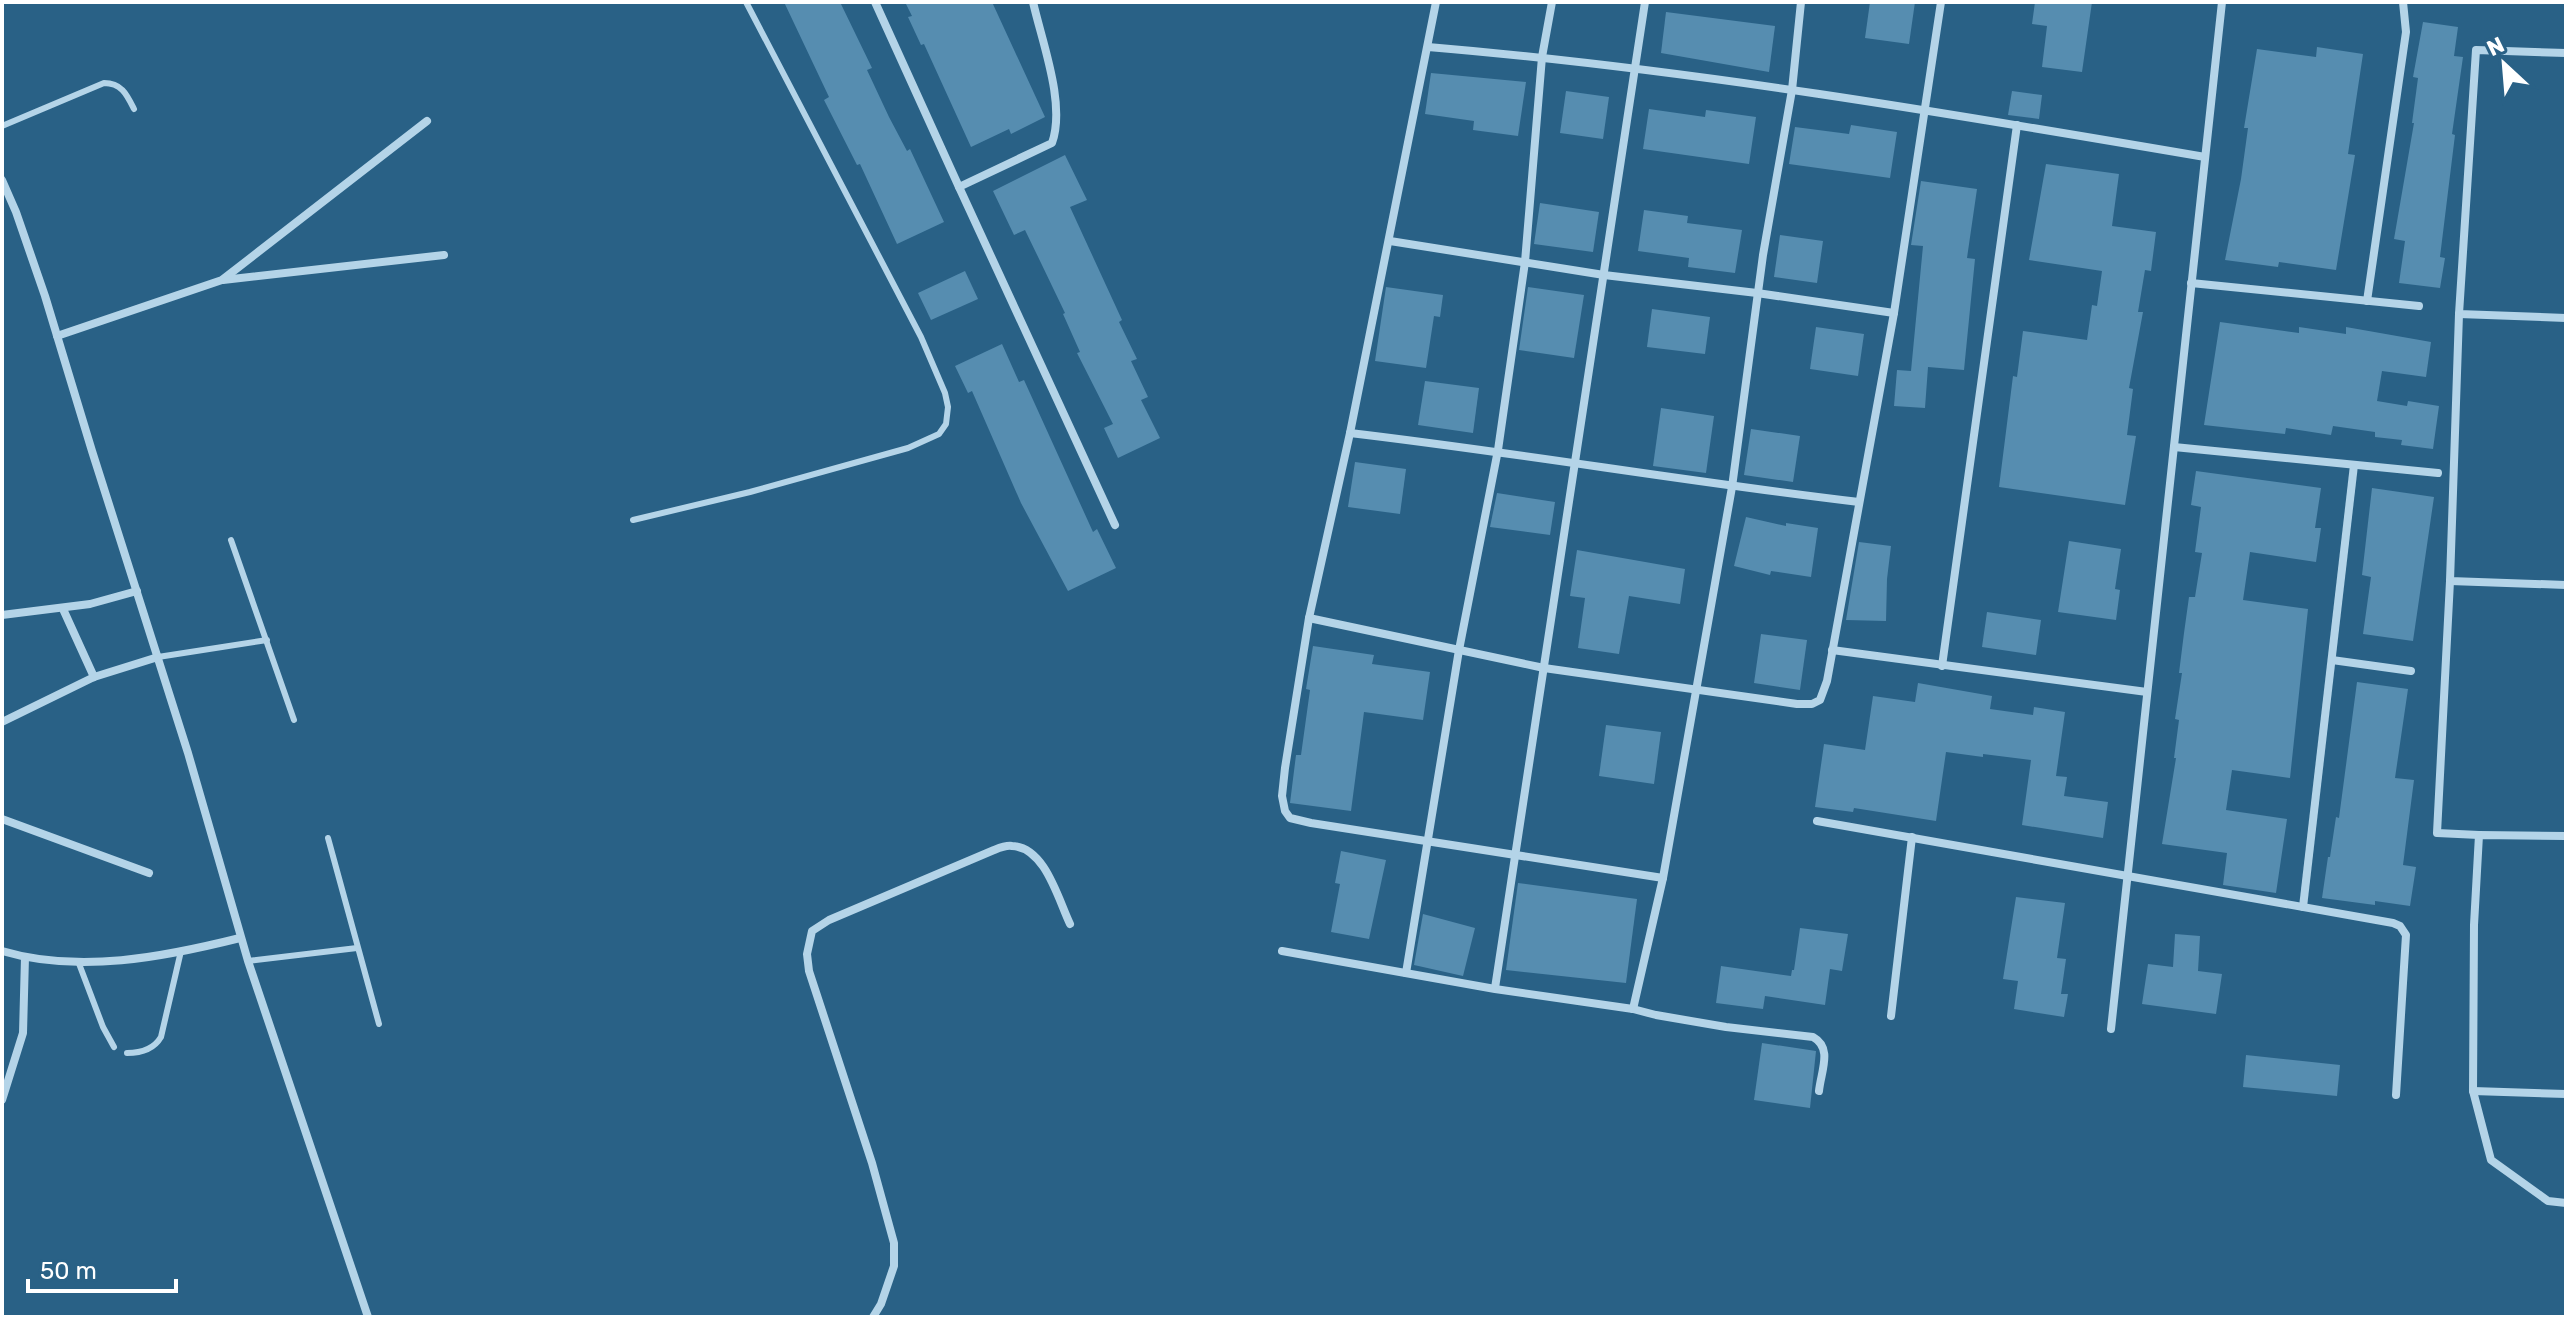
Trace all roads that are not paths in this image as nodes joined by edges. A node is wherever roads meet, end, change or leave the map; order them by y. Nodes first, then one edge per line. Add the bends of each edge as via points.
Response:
1 (746, 2) edge
2 (875, 2) edge
3 (1033, 2) edge
4 (1436, 2) edge
5 (1552, 2) edge
6 (1645, 2) edge
7 (1801, 2) edge
8 (1941, 2) edge
9 (2222, 2) edge
10 (2403, 2) edge
11 (1428, 47) junction
12 (2566, 53) edge
13 (1542, 57) junction
14 (1636, 67) junction
15 (1792, 90) junction
16 (134, 109) dead end
17 (1923, 111) junction
18 (427, 121) dead end
19 (2017, 125) junction
20 (2, 126) edge
21 (2205, 157) junction
22 (2, 180) edge
23 (959, 187) junction
24 (1390, 241) junction
25 (444, 255) dead end
26 (1525, 262) junction
27 (1604, 275) junction
28 (222, 280) junction
29 (2191, 283) junction
30 (1757, 293) junction
31 (2367, 301) junction
32 (2419, 306) dead end
33 (1894, 313) junction
34 (2459, 314) junction
35 (2566, 318) edge
36 (57, 336) junction
37 (1350, 433) junction
38 (2174, 447) junction
39 (1498, 450) junction
40 (1575, 464) junction
41 (2354, 465) junction
42 (2438, 473) dead end
43 (1732, 487) junction
44 (1859, 502) junction
45 (633, 520) dead end
46 (1115, 525) dead end
47 (231, 540) dead end
48 (2450, 581) junction
49 (2566, 585) edge
50 (137, 591) junction
51 (63, 609) junction
52 (2, 615) edge
53 (1309, 618) junction
54 (267, 640) junction
55 (1459, 650) junction
56 (1832, 650) junction
57 (158, 657) junction
58 (2332, 660) junction
59 (1942, 666) junction
60 (1544, 668) junction
61 (2411, 671) dead end
62 (94, 677) junction
63 (1696, 688) junction
64 (2147, 692) junction
65 (294, 720) dead end
66 (2, 722) edge
67 (2, 819) edge
68 (1817, 821) dead end
69 (2479, 835) junction
70 (2566, 836) edge
71 (1912, 837) junction
72 (328, 838) dead end
73 (1427, 842) junction
74 (1516, 853) junction
75 (149, 873) dead end
76 (2127, 875) junction
77 (1663, 878) junction
78 (2303, 907) junction
79 (1070, 924) dead end
80 (240, 938) junction
81 (357, 948) junction
82 (2, 951) edge
83 (181, 951) junction
84 (1282, 951) dead end
85 (25, 957) junction
86 (78, 961) junction
87 (248, 961) junction
88 (1406, 973) junction
89 (1495, 988) junction
90 (1633, 1009) junction
91 (1891, 1016) dead end
92 (379, 1024) dead end
93 (2111, 1029) dead end
94 (114, 1047) dead end
95 (127, 1053) dead end
96 (1819, 1091) dead end
97 (2473, 1091) junction
98 (2566, 1094) edge
99 (2396, 1095) dead end
100 (2, 1100) edge
101 (2566, 1203) edge
102 (368, 1317) edge
103 (873, 1317) edge

1 - 45 lane via 921,337 945,393 946,424 939,434 908,448
2 - 23 street
3 - 23 street via 1056,100 1052,143
4 - 11 street
5 - 13 street
6 - 14 street
7 - 15 street
8 - 17 street
9 - 21 street
10 - 31 street via 2406,32
11 - 13 street
11 - 24 street
12 - 34 street via 2476,50
13 - 14 street
13 - 26 street
14 - 15 street
14 - 27 street
15 - 17 street
15 - 30 street
16 - 20 lane via 125,91 104,83
17 - 19 street
17 - 33 street
18 - 28 street
19 - 21 street
19 - 59 street
21 - 29 street
22 - 36 street
23 - 46 street
24 - 26 street
24 - 37 street
25 - 28 street
26 - 27 street
26 - 39 street
27 - 30 street
27 - 40 street
28 - 36 street
29 - 31 street
29 - 38 street
30 - 33 street
30 - 43 street
31 - 32 street
33 - 44 street
34 - 35 street
34 - 48 street
36 - 50 street
37 - 39 street
37 - 53 street
38 - 41 street
38 - 64 street
39 - 40 street
39 - 55 street
40 - 43 street
40 - 60 street
41 - 42 street
41 - 58 street
43 - 44 street
43 - 63 street
44 - 56 street
47 - 54 lane
48 - 49 street
48 - 69 street via 2437,833
50 - 51 street
50 - 57 street
51 - 52 street
51 - 62 street
53 - 55 street
53 - 73 street via 1285,768 1285,811 1290,818 1311,823
54 - 57 lane
54 - 65 lane
55 - 60 street
55 - 73 street
56 - 59 street
56 - 63 street via 1824,694 1812,704
57 - 62 street
57 - 80 street
58 - 61 street
58 - 78 street
59 - 64 street
60 - 63 street
60 - 74 street
62 - 66 street
63 - 77 street
64 - 76 street
67 - 75 street
68 - 71 street
69 - 70 street
69 - 97 street
71 - 76 street
71 - 91 street
72 - 81 lane
73 - 74 street
73 - 88 street
74 - 77 street
74 - 89 street
76 - 78 street
76 - 93 street
77 - 90 street
78 - 99 street via 2393,923 2406,935
79 - 103 street via 1042,864 1013,845 812,931 809,971 894,1243 894,1266
80 - 83 street
80 - 87 street
81 - 87 lane
81 - 92 lane
82 - 85 street
83 - 86 street via 131,960
83 - 95 lane via 161,1037 149,1049
84 - 88 street
85 - 86 street
85 - 100 street via 23,1033
86 - 94 lane
87 - 102 street
88 - 89 street
89 - 90 street
90 - 96 street via 1813,1037 1826,1051
97 - 98 street
97 - 101 street via 2491,1160 2548,1201

